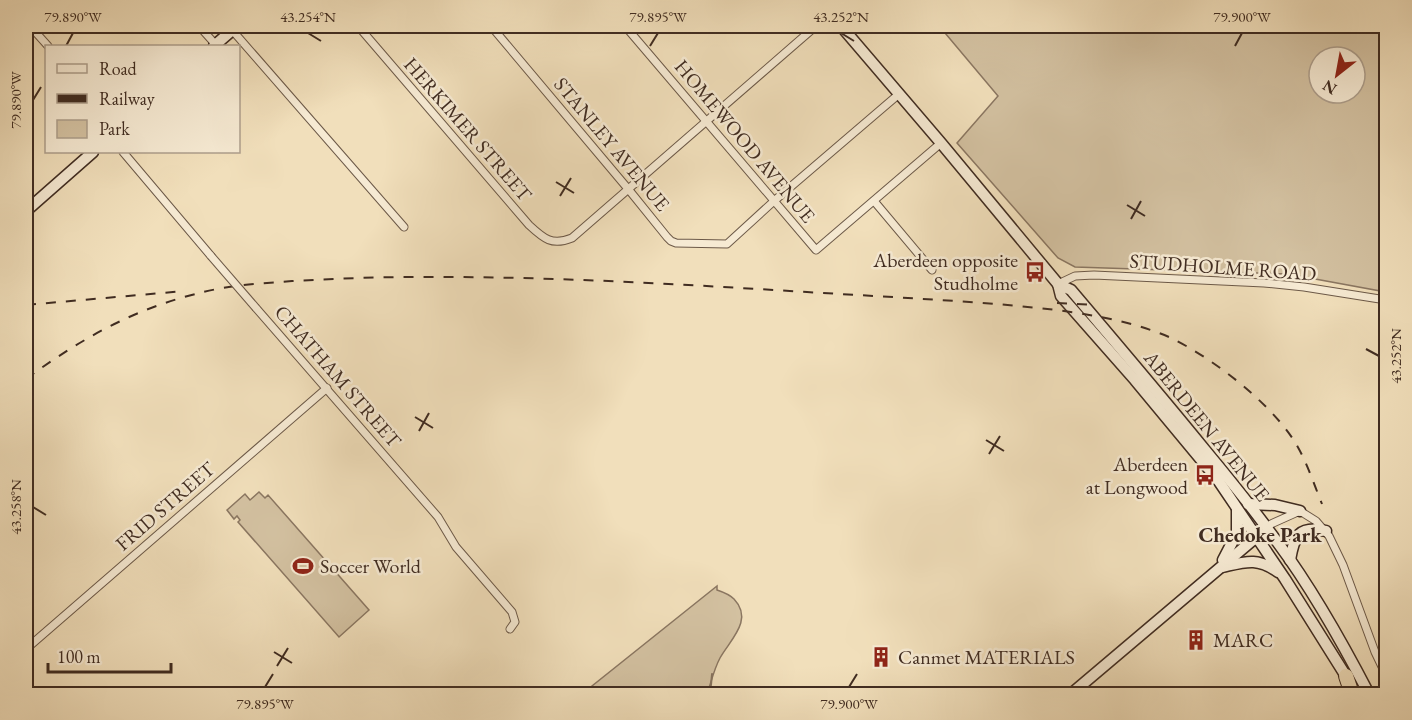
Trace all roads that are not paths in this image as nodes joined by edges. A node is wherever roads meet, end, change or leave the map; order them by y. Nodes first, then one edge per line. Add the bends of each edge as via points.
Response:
1 (30, 26) edge
2 (199, 26) edge
3 (358, 26) edge
4 (491, 26) edge
5 (625, 26) edge
6 (816, 26) edge
7 (846, 27) edge
8 (235, 28) edge
9 (47, 45) edge
10 (214, 45) edge
11 (216, 45) edge
12 (899, 94) junction
13 (706, 122) junction
14 (941, 142) junction
15 (92, 153) edge
16 (124, 153) edge
17 (629, 190) junction
18 (774, 201) junction
19 (874, 201) junction
20 (26, 212) edge
21 (404, 227) dead end
22 (932, 270) dead end
23 (1058, 284) junction
24 (1386, 300) edge
25 (327, 387) junction
26 (1248, 504) junction
27 (1238, 510) junction
28 (1300, 512) junction
29 (1267, 528) junction
30 (1326, 531) junction
31 (1256, 537) junction
32 (1290, 560) junction
33 (1220, 567) junction
34 (1285, 579) junction
35 (510, 629) dead end
36 (26, 649) edge
37 (1386, 675) edge
38 (1346, 676) junction
39 (1071, 694) edge
40 (1352, 694) edge
41 (1357, 694) edge
42 (1369, 694) edge

1 - 9 street
2 - 10 street
3 - 17 street, HERKIMER STREET via 541,237 562,242 572,238
4 - 17 street, STANLEY AVENUE
5 - 13 street, HOMEWOOD AVENUE
6 - 13 street
7 - 12 main road, ABERDEEN AVENUE
8 - 11 main road
8 - 21 street
12 - 14 main road, ABERDEEN AVENUE
12 - 18 street
13 - 17 street
13 - 18 street, HOMEWOOD AVENUE
14 - 19 street
14 - 23 main road, ABERDEEN AVENUE
15 - 20 main road
16 - 25 street, CHATHAM STREET, bridge
17 - 18 street, STANLEY AVENUE via 676,243 727,244
18 - 19 street, HOMEWOOD AVENUE via 816,250
19 - 22 street
23 - 24 street, STUDHOLME ROAD via 1075,276 1094,275 1253,282
23 - 26 main road, ABERDEEN AVENUE via 1071,290
23 - 27 main road, ABERDEEN AVENUE via 1061,296 1191,446
25 - 35 street, CHATHAM STREET via 438,517 456,547 512,612 515,622
25 - 36 street, FRID STREET
26 - 28 main road via 1275,505
26 - 29 main road, ABERDEEN AVENUE
27 - 31 main road, ABERDEEN AVENUE
27 - 33 main road via 1237,532
28 - 29 street
28 - 30 street
29 - 31 main road
29 - 32 main road, ABERDEEN AVENUE
30 - 32 main road via 1315,528 1300,534 1293,543
30 - 37 street
31 - 33 main road
31 - 34 main road, ABERDEEN AVENUE
32 - 42 main road, ABERDEEN AVENUE
33 - 34 main road via 1253,561
33 - 39 main road
34 - 38 main road, ABERDEEN AVENUE
38 - 40 highway
38 - 41 main road, ABERDEEN AVENUE

